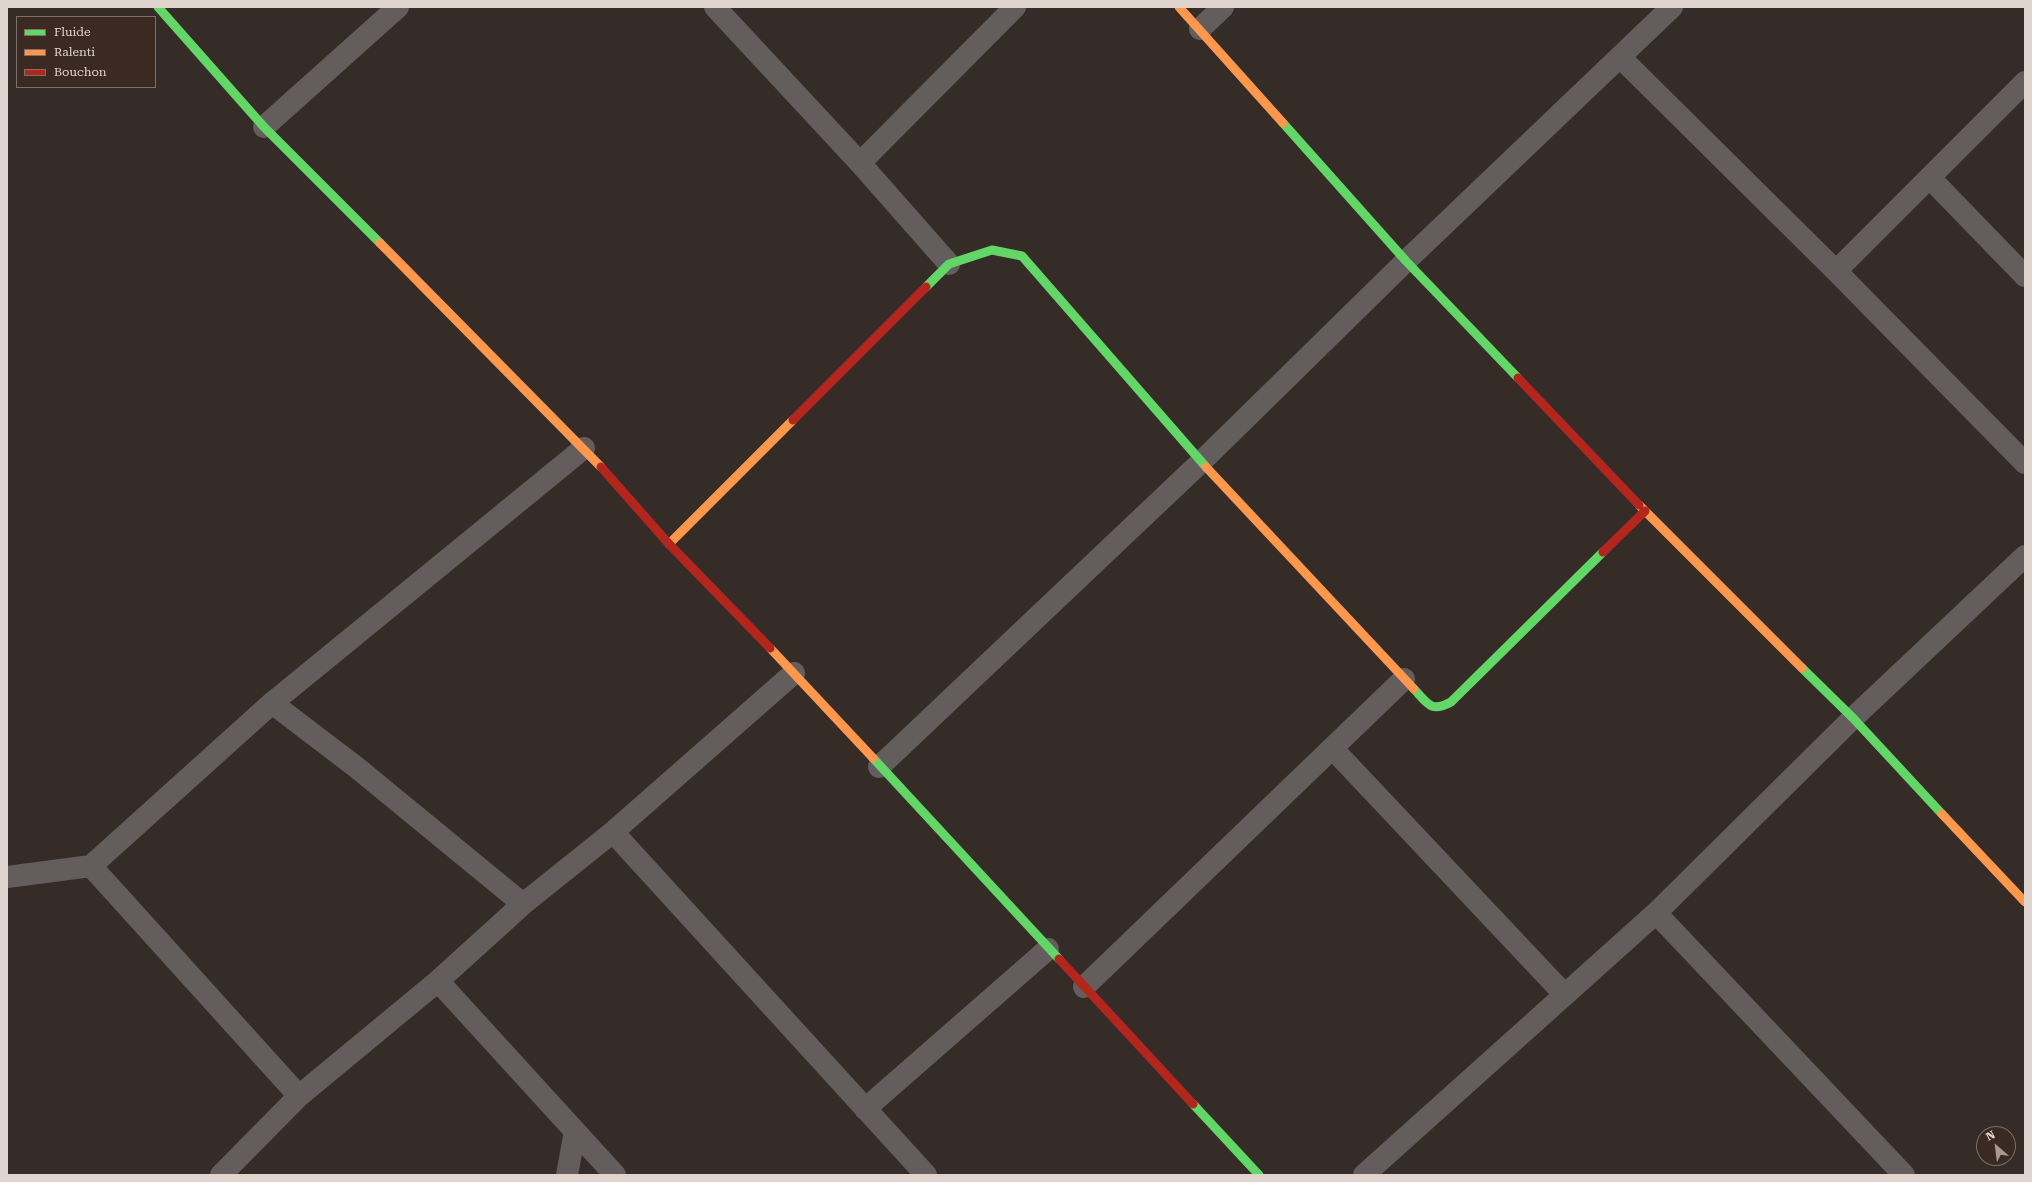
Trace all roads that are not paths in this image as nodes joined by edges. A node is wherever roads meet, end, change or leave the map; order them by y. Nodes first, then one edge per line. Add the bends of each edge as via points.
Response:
1 (158, 7) edge
2 (398, 7) edge
3 (715, 7) edge
4 (1015, 7) edge
5 (1179, 7) edge
6 (1223, 7) edge
7 (1672, 7) edge
8 (1200, 29) junction
9 (1620, 57) junction
10 (2025, 82) edge
11 (264, 127) junction
12 (860, 163) junction
13 (1930, 178) junction
14 (1406, 261) junction
15 (949, 264) junction
16 (1836, 271) junction
17 (2025, 276) edge
18 (584, 448) junction
19 (1202, 462) junction
20 (2025, 463) edge
21 (1645, 511) junction
22 (669, 544) junction
23 (2025, 556) edge
24 (794, 673) junction
25 (1404, 679) junction
26 (272, 703) junction
27 (1853, 718) junction
28 (1333, 749) junction
29 (879, 767) junction
30 (613, 832) junction
31 (91, 866) junction
32 (7, 876) edge
33 (2025, 902) edge
34 (523, 904) junction
35 (1656, 913) junction
36 (1048, 949) junction
37 (438, 981) junction
38 (1084, 987) junction
39 (1565, 995) junction
40 (299, 1096) junction
41 (865, 1109) junction
42 (575, 1131) junction
43 (221, 1175) edge
44 (567, 1175) edge
45 (615, 1175) edge
46 (926, 1175) edge
47 (1259, 1175) edge
48 (1364, 1175) edge
49 (1904, 1175) edge

1 - 11 street
2 - 11 street
3 - 12 street
4 - 12 street
5 - 8 street
6 - 8 street
7 - 9 street
8 - 14 street
9 - 14 street
9 - 16 street
10 - 13 street
11 - 18 street
12 - 15 street
13 - 16 street
13 - 17 street
14 - 19 street
14 - 21 street
15 - 19 street via 992,250 1022,256
15 - 22 street
16 - 20 street
18 - 22 street
18 - 26 street
19 - 25 street
19 - 29 street
21 - 25 street via 1451,702 1440,708 1430,706
21 - 27 street
22 - 24 street
23 - 27 street
24 - 29 street
24 - 30 street
25 - 28 street
26 - 31 street
26 - 34 street via 361,771
27 - 33 street
27 - 35 street
28 - 38 street
28 - 39 street
29 - 36 street
30 - 34 street
30 - 41 street
31 - 32 street
31 - 40 street
34 - 37 street
35 - 39 street
35 - 49 street
36 - 38 street
36 - 41 street
37 - 40 street
37 - 42 street
38 - 47 street
39 - 48 street
40 - 43 street
41 - 46 street
42 - 44 street
42 - 45 street

